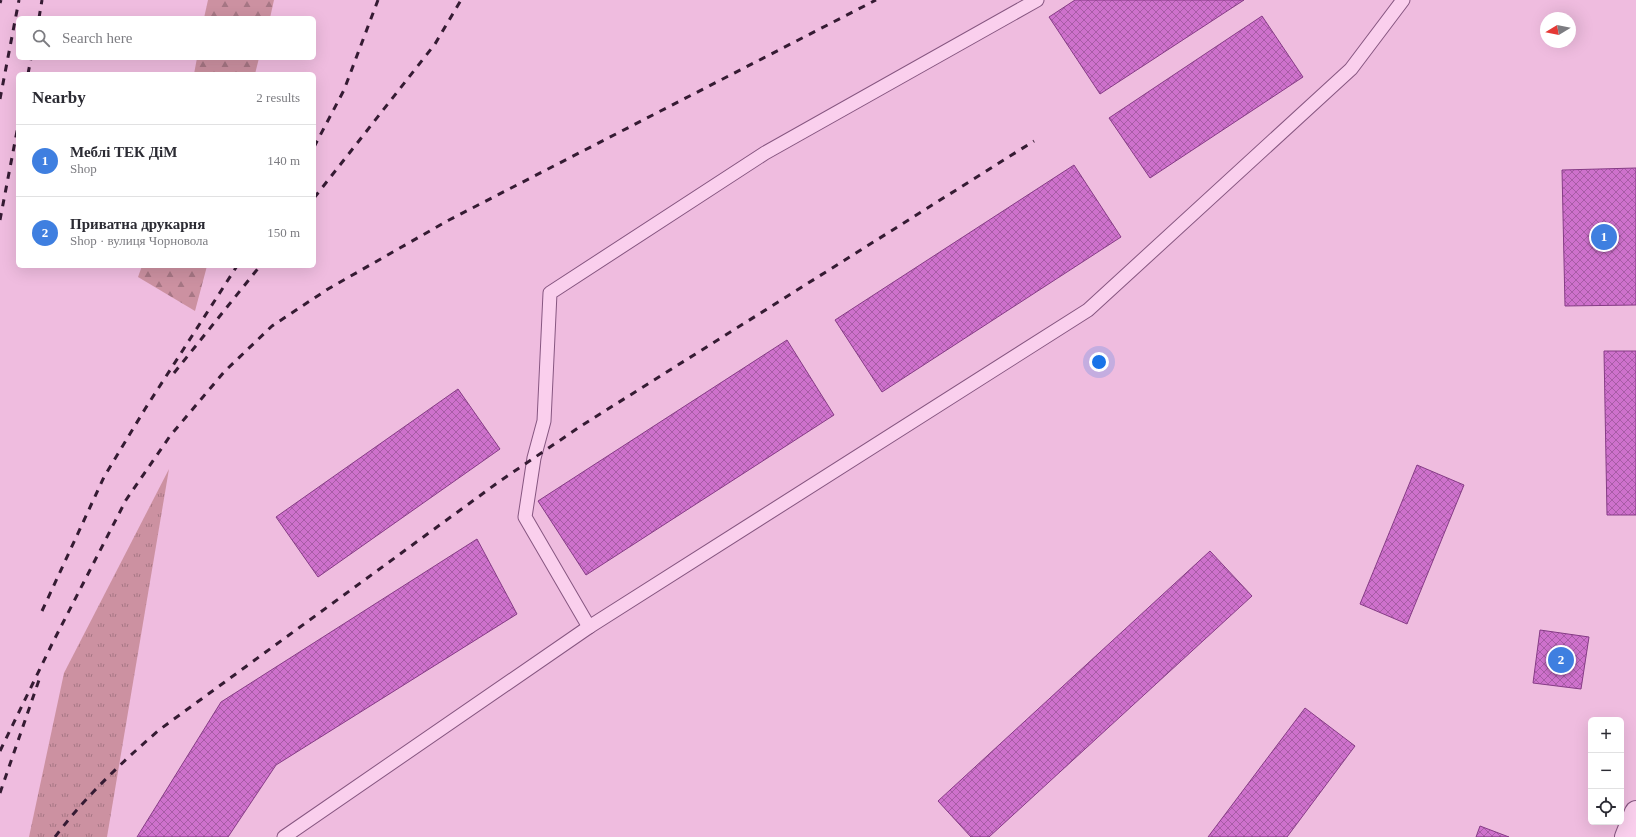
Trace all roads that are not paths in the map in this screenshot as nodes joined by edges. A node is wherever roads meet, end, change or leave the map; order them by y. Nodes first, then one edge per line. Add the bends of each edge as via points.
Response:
1 (1037, 0) edge
2 (1403, 0) edge
3 (588, 627) junction
4 (1636, 812) edge
5 (284, 837) edge
6 (1626, 837) edge

1 - 3 lane via 765,153 550,293 544,420 534,458 526,517
2 - 3 lane via 1351,69 1088,310
3 - 5 lane
4 - 6 street

